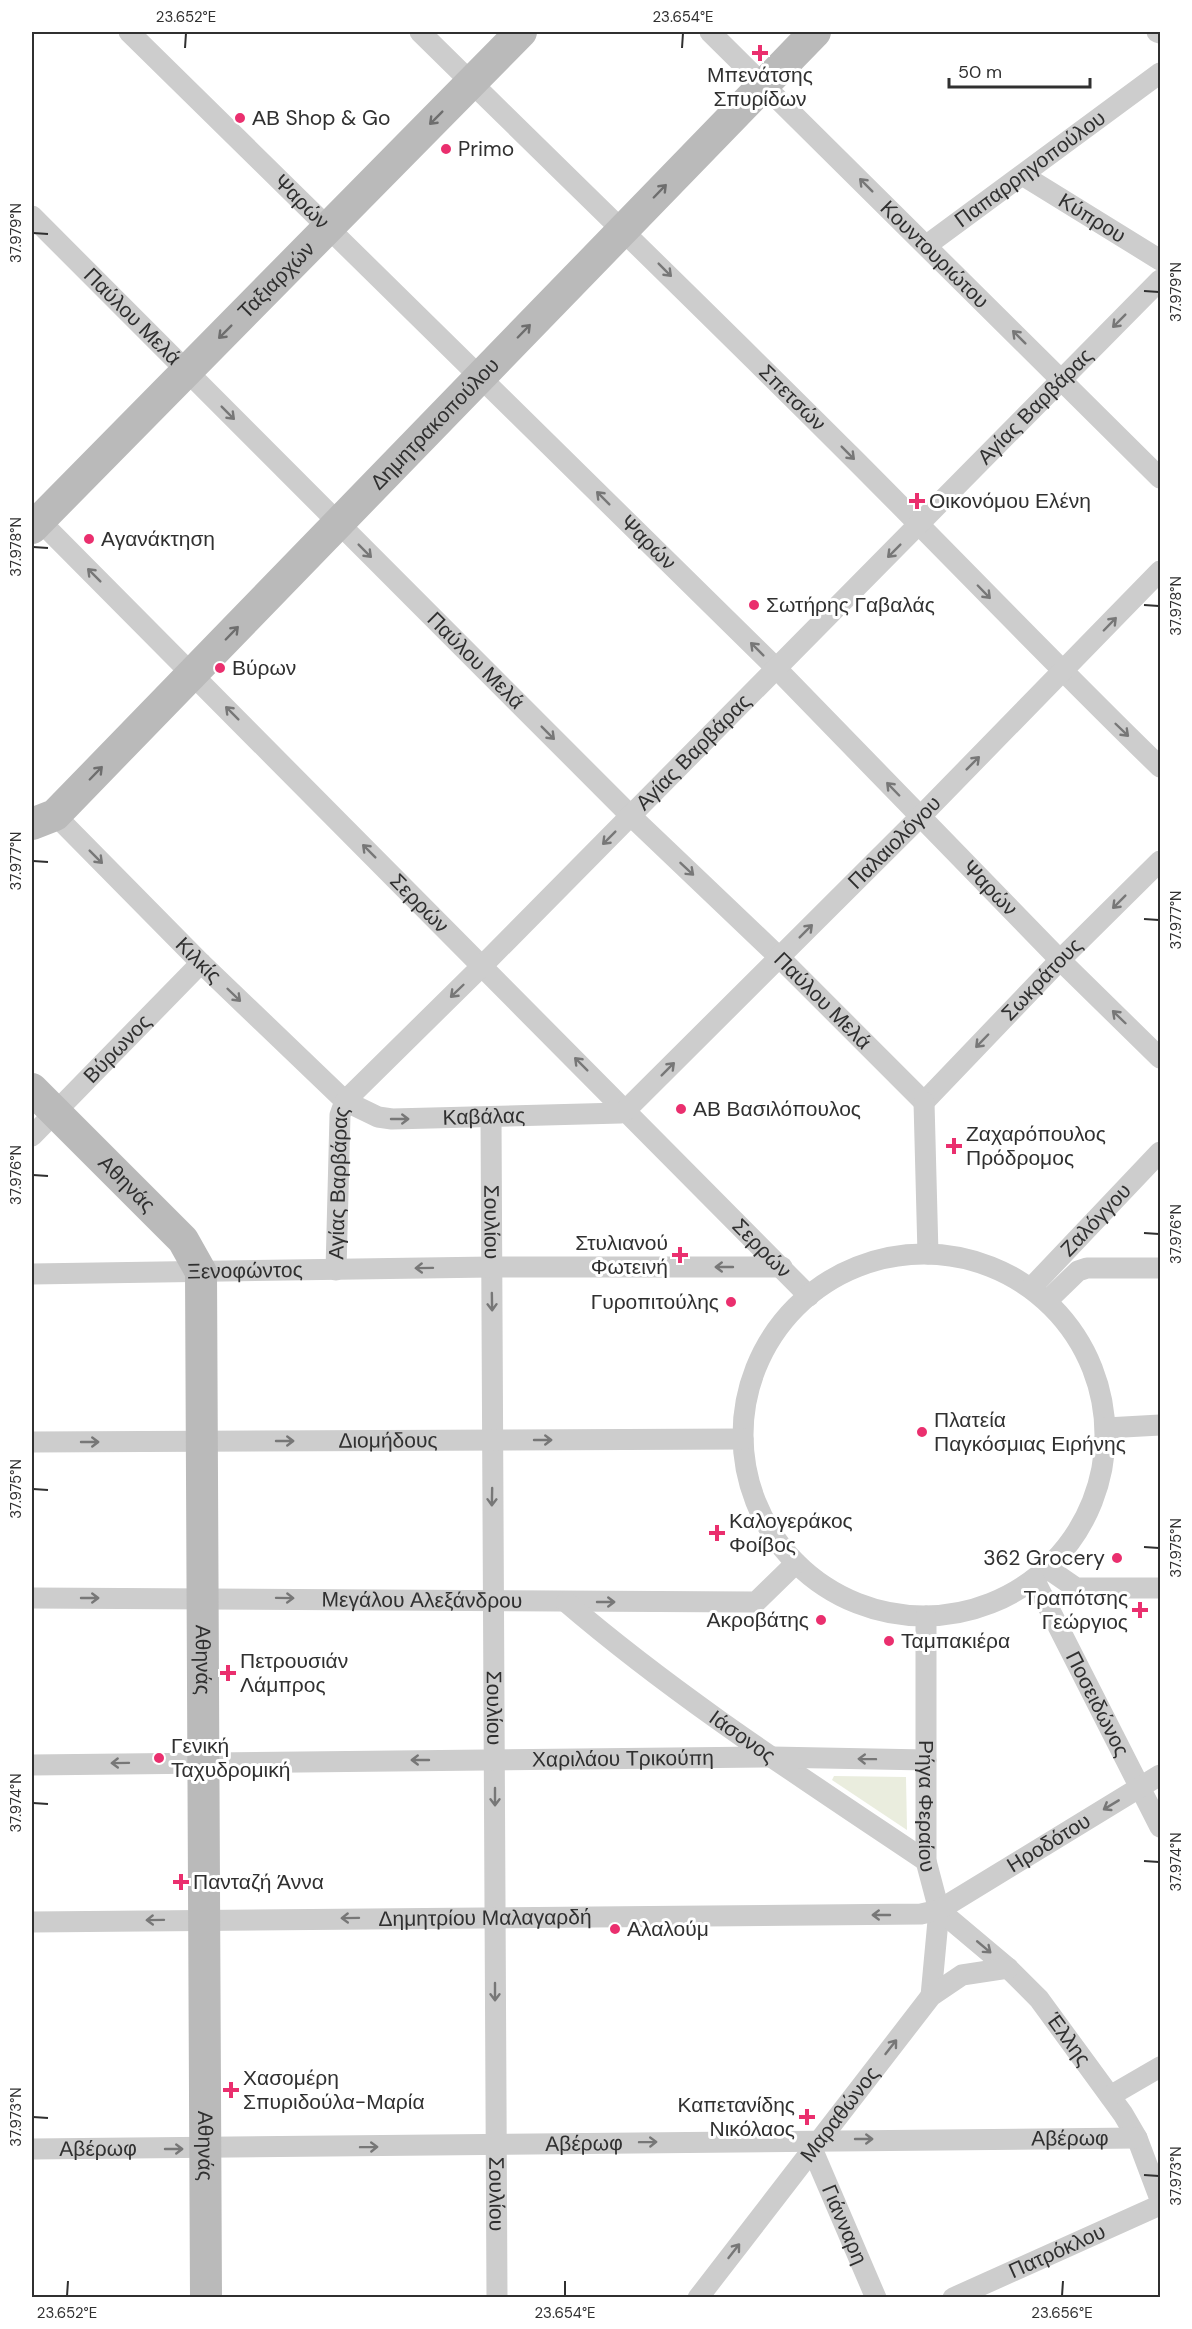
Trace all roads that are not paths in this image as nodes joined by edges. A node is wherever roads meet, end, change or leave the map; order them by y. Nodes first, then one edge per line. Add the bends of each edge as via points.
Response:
1 (129, 32) edge
2 (420, 32) edge
3 (521, 32) edge
4 (710, 32) edge
5 (815, 32) edge
6 (1161, 73) edge
7 (471, 82) junction
8 (765, 84) junction
9 (1024, 176) junction
10 (32, 216) edge
11 (328, 227) junction
12 (623, 229) junction
13 (927, 245) junction
14 (1161, 260) edge
15 (1161, 280) edge
16 (186, 371) junction
17 (480, 377) junction
18 (1060, 379) junction
19 (1161, 478) edge
20 (34, 520) edge
21 (337, 524) junction
22 (920, 525) junction
23 (1161, 571) edge
24 (777, 669) junction
25 (1063, 673) junction
26 (192, 674) junction
27 (1161, 767) edge
28 (631, 816) junction
29 (920, 817) junction
30 (43, 820) edge
31 (1161, 861) edge
32 (779, 957) junction
33 (1060, 960) junction
34 (201, 963) junction
35 (483, 965) junction
36 (1161, 1058) edge
37 (32, 1089) edge
38 (345, 1101) junction
39 (924, 1102) junction
40 (627, 1110) junction
41 (55, 1111) junction
42 (491, 1118) junction
43 (32, 1136) edge
44 (1161, 1152) edge
45 (928, 1254) junction
46 (1062, 1256) junction
47 (492, 1267) junction
48 (782, 1268) junction
49 (1161, 1268) edge
50 (336, 1270) junction
51 (1078, 1271) junction
52 (201, 1272) junction
53 (32, 1274) edge
54 (1039, 1295) junction
55 (809, 1296) junction
56 (1161, 1425) edge
57 (1106, 1428) junction
58 (743, 1439) junction
59 (493, 1440) junction
60 (32, 1442) edge
61 (201, 1442) junction
62 (796, 1563) junction
63 (1041, 1574) junction
64 (1161, 1588) edge
65 (202, 1597) junction
66 (32, 1598) edge
67 (491, 1600) junction
68 (566, 1602) junction
69 (926, 1616) junction
70 (772, 1757) junction
71 (494, 1760) junction
72 (926, 1760) junction
73 (203, 1762) junction
74 (32, 1765) edge
75 (1161, 1775) edge
76 (1141, 1787) junction
77 (1161, 1827) edge
78 (926, 1861) junction
79 (939, 1910) junction
80 (495, 1916) junction
81 (204, 1920) junction
82 (32, 1922) edge
83 (1008, 1968) junction
84 (931, 1996) junction
85 (1161, 2067) edge
86 (1110, 2096) junction
87 (1137, 2138) junction
88 (816, 2145) junction
89 (496, 2146) junction
90 (205, 2149) junction
91 (32, 2150) edge
92 (1161, 2199) edge
93 (1161, 2205) edge
94 (206, 2298) edge
95 (497, 2298) edge
96 (698, 2298) edge
97 (876, 2298) edge
98 (953, 2298) edge

1 - 11 street, Ψαρών
2 - 7 street, Σπετσών
3 - 7 main road, Ταξιαρχών
4 - 8 street, Κουντουριώτου
5 - 8 main road, Δημητρακοπούλου
6 - 9 street, Παπαρρηγοπούλου
7 -> 11 main road, Ταξιαρχών
7 - 12 street, Σπετσών
12 -> 8 main road, Δημητρακοπούλου
13 -> 8 street, Κουντουριώτου
9 - 13 street, Παπαρρηγοπούλου
9 - 14 street, Κύπρου
10 - 16 street, Παύλου Μελά
11 -> 16 main road, Ταξιαρχών
11 - 17 street, Ψαρών
17 -> 12 main road, Δημητρακοπούλου
12 -> 22 street, Σπετσών
18 -> 13 street, Κουντουριώτου
15 -> 18 street, Αγίας Βαρβάρας
16 - 20 main road, Ταξιαρχών
16 -> 21 street, Παύλου Μελά
17 - 21 main road, Δημητρακοπούλου
24 -> 17 street, Ψαρών
18 - 19 street, Κουντουριώτου
18 - 22 street, Αγίας Βαρβάρας
26 -> 20 street, Σερρών
26 -> 21 main road, Δημητρακοπούλου
21 -> 28 street, Παύλου Μελά
22 -> 24 street, Αγίας Βαρβάρας
22 -> 25 street, Σπετσών
25 -> 23 street, Παλαιολόγου
24 - 28 street, Αγίας Βαρβάρας
29 -> 24 street, Ψαρών
25 -> 27 street, Σπετσών
29 -> 25 street, Παλαιολόγου
30 -> 26 main road, Δημητρακοπούλου
35 -> 26 street, Σερρών
28 -> 32 street, Παύλου Μελά
28 -> 35 street, Αγίας Βαρβάρας
32 -> 29 street, Παλαιολόγου
29 - 33 street, Ψαρών
30 -> 34 street, Κιλκίς
31 -> 33 street, Σωκράτους
32 - 39 street, Παύλου Μελά
40 -> 32 street, Παλαιολόγου
36 -> 33 street, Ψαρών
33 -> 39 street, Σωκράτους
34 -> 38 street, Κιλκίς
34 - 41 street, Βύρωνος
35 -> 38 street, Αγίας Βαρβάρας
40 -> 35 street, Σερρών
37 - 41 main road, Αθηνάς
38 -> 42 street, Καβάλας via 378,1117 392,1119
38 - 50 street, Αγίας Βαρβάρας via 340,1115
39 - 45 street
40 - 42 street, Καβάλας
40 - 48 street, Σερρών
41 - 43 street, Βύρωνος
41 - 52 main road, Αθηνάς via 183,1240
42 - 47 street, Σουλίου
44 - 46 street, Ζαλόγγου
45 - 54 street via 982,1263
45 - 55 street via 871,1262 828,1282
46 - 51 street
46 - 54 street, Ζαλόγγου
48 -> 47 street, Ξενοφώντος
47 -> 50 street, Ξενοφώντος
47 -> 59 street, Σουλίου
48 - 55 street, Σερρών
49 - 51 street
50 - 52 street, Ξενοφώντος
51 - 54 street
52 - 53 street, Ξενοφώντος
52 - 61 main road, Αθηνάς
54 - 57 street via 1074,1332 1091,1362 1102,1394
55 - 58 street via 781,1324 755,1370 747,1395
56 - 57 street
57 - 63 street via 1101,1476 1088,1513 1074,1539
59 -> 58 street, Διομήδους
58 - 62 street via 752,1493 763,1518
61 -> 59 street, Διομήδους
59 -> 67 street, Σουλίου
60 -> 61 street, Διομήδους
61 - 65 main road, Αθηνάς
68 -> 62 street, Μεγάλου Αλεξάνδρου via 756,1602
62 - 69 street via 842,1596 897,1614
63 - 64 street via 1076,1588
63 - 69 street via 1001,1599 964,1612
63 - 76 street, Ποσειδώνος
66 -> 65 street, Μεγάλου Αλεξάνδρου
65 -> 67 street, Μεγάλου Αλεξάνδρου
65 - 73 main road, Αθηνάς
67 - 68 street, Μεγάλου Αλεξάνδρου
67 - 71 street, Σουλίου
68 - 70 street, Ιάσονος via 610,1640
69 - 72 street, Ρήγα Φεραίου
70 - 71 street, Χαριλάου Τρικούπη
72 -> 70 street, Χαριλάου Τρικούπη
70 - 78 street, Ιάσονος
71 -> 73 street, Χαριλάου Τρικούπη
71 -> 80 street, Σουλίου
72 - 78 street, Ρήγα Φεραίου
73 -> 74 street, Χαριλάου Τρικούπη
73 - 81 main road, Αθηνάς
75 - 76 street, Ηροδότου
76 - 77 street, Ποσειδώνος
76 -> 79 street, Ηροδότου
78 - 79 street, Ρήγα Φεραίου
79 -> 80 street, Δημητρίου Μαλαγαρδή via 905,1915
79 -> 83 street, Έλλης
79 - 84 street, Ρήγα Φεραίου
80 -> 81 street, Δημητρίου Μαλαγαρδή
80 -> 89 street, Σουλίου
81 -> 82 street, Δημητρίου Μαλαγαρδή
81 - 90 main road, Αθηνάς
83 - 84 street, Μαραθώνος via 962,1975
83 - 86 street, Έλλης via 1039,1999
88 -> 84 street, Μαραθώνος
85 - 86 street
86 - 87 street, Έλλης
88 -> 87 street, Αβέρωφ
87 - 92 street, Έλλης
89 -> 88 street, Αβέρωφ
96 -> 88 street, Μαραθώνος
88 - 97 street, Γιάνναρη
90 -> 89 street, Αβέρωφ
89 - 95 street, Σουλίου
91 -> 90 street, Αβέρωφ
90 - 94 main road, Αθηνάς
93 - 98 street, Πατρόκλου

